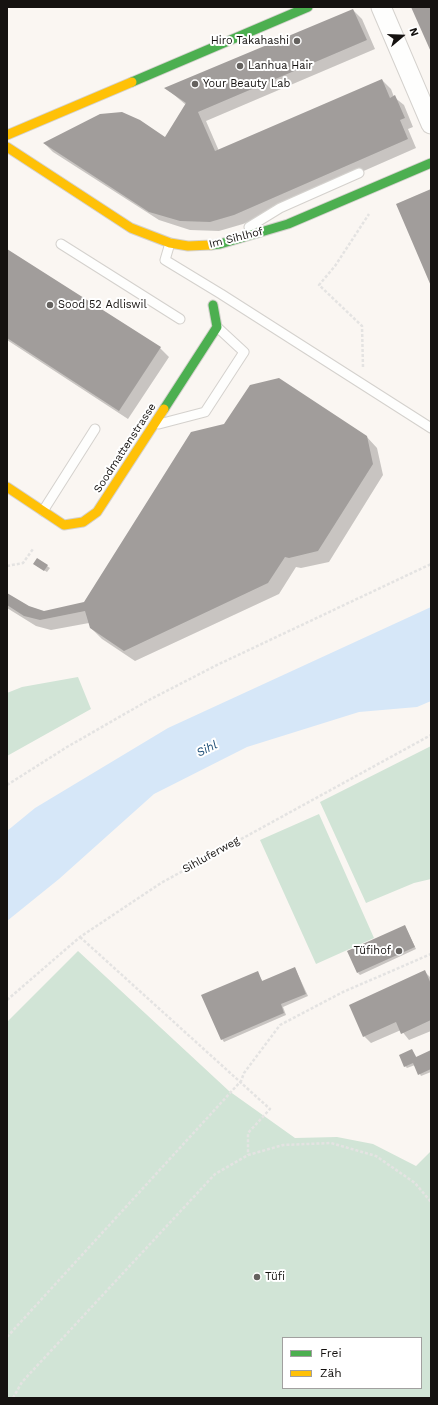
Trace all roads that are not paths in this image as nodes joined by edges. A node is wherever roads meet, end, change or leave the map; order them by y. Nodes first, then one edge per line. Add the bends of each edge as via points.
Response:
1 (308, 7) edge
2 (381, 7) edge
3 (431, 124) edge
4 (7, 135) edge
5 (7, 146) edge
6 (431, 163) edge
7 (359, 173) dead end
8 (170, 243) junction
9 (61, 244) dead end
10 (220, 244) junction
11 (221, 294) junction
12 (213, 306) joint
13 (180, 319) dead end
14 (217, 327) junction
15 (155, 425) junction
16 (431, 428) edge
17 (94, 429) dead end
18 (7, 487) edge
19 (43, 511) junction

1 - 4 street
2 - 3 street
5 - 8 street, Im Sihlhof via 131,228
6 - 10 street, Im Sihlhof via 288,224
7 - 10 lane via 280,208
8 - 10 street, Im Sihlhof via 188,246
8 - 11 lane via 165,260
9 - 13 lane
11 - 12 lane
11 - 16 lane
12 - 14 street
14 - 15 street, Soodmattenstrasse
14 - 15 lane via 244,352 205,412
15 - 19 street, Soodmattenstrasse via 98,512 83,522 64,525
17 - 19 lane
18 - 19 street, Soodmattenstrasse

